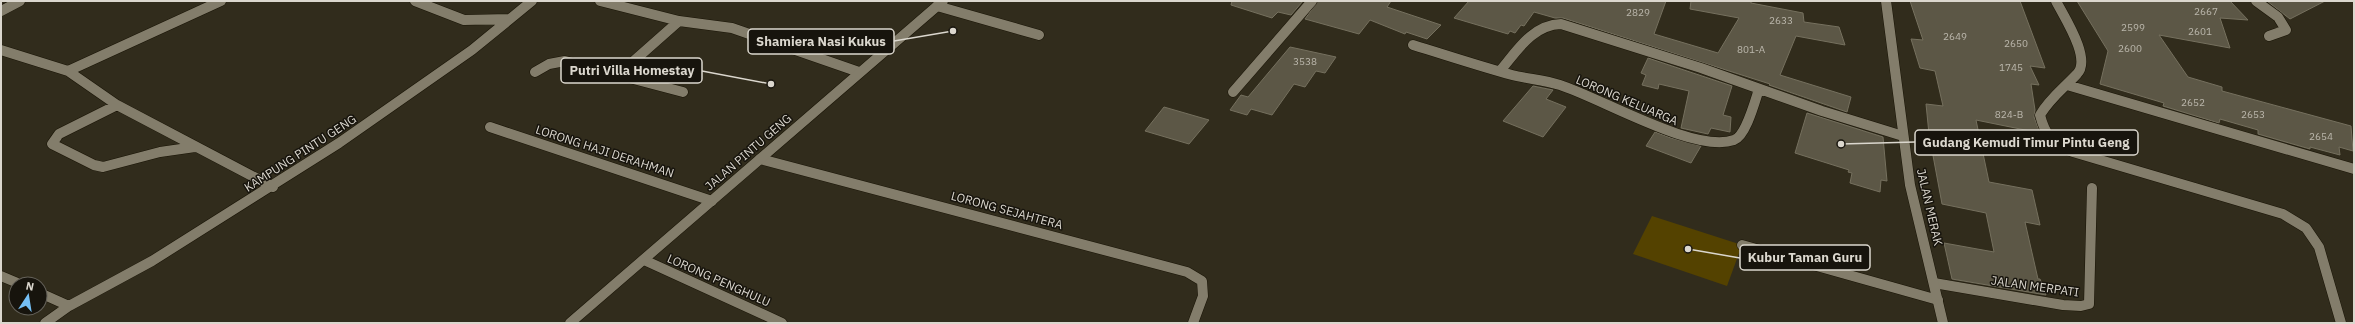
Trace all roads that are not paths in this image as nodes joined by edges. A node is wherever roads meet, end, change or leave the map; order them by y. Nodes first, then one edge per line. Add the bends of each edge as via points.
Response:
1 (20, 1) edge
2 (221, 1) edge
3 (415, 1) edge
4 (532, 1) edge
5 (600, 1) edge
6 (1312, 1) edge
7 (1886, 1) edge
8 (2056, 1) edge
9 (2256, 1) edge
10 (940, 3) edge
11 (1, 11) edge
12 (509, 19) junction
13 (679, 21) junction
14 (1039, 35) dead end
15 (2269, 36) dead end
16 (1414, 45) dead end
17 (1, 50) edge
18 (68, 71) junction
19 (1500, 71) junction
20 (535, 72) dead end
21 (859, 72) junction
22 (619, 74) junction
23 (2067, 85) junction
24 (1759, 89) junction
25 (683, 92) dead end
26 (1233, 92) dead end
27 (117, 105) junction
28 (490, 127) dead end
29 (1903, 136) junction
30 (195, 147) junction
31 (760, 159) junction
32 (2354, 169) edge
33 (273, 186) junction
34 (2092, 188) dead end
35 (712, 201) junction
36 (1742, 245) dead end
37 (644, 260) junction
38 (1934, 283) junction
39 (48, 297) edge
40 (1938, 300) junction
41 (68, 306) junction
42 (45, 323) edge
43 (570, 323) edge
44 (782, 323) edge
45 (1193, 323) edge
46 (1943, 323) edge
47 (2341, 323) edge

1 - 11 street
2 - 18 street
3 - 12 street via 464,20
4 - 12 street, KAMPUNG PINTU GENG
5 - 13 street
6 - 26 street
7 - 29 street, JALAN MERAK
8 - 23 street via 2079,47 2082,59 2078,73
9 - 15 street via 2284,24 2286,30
10 - 14 street
10 - 21 street, JALAN PINTU GENG
12 - 33 street, KAMPUNG PINTU GENG via 472,50
13 - 21 street via 732,28
13 - 22 street
16 - 19 street, LORONG KELUARGA
17 - 18 street
18 - 27 street
19 - 24 street via 1538,30 1548,23 1554,23 1701,68
19 - 24 street, LORONG KELUARGA via 1561,85 1655,126 1680,135 1718,142 1735,140 1742,133
20 - 22 street via 554,61 564,61
21 - 31 street, JALAN PINTU GENG
22 - 25 street
23 - 32 street
23 - 47 street via 2049,100 2040,115 2049,140 2082,155 2283,214 2306,228 2319,247
24 - 29 street
27 - 30 street
27 - 30 street via 66,129 52,144 103,167 160,152
28 - 35 street, LORONG HAJI DERAHMAN
29 - 38 street, JALAN MERAK via 1910,186
30 - 33 street
31 - 35 street, JALAN PINTU GENG
31 - 45 street, LORONG SEJAHTERA via 1187,272 1202,281 1203,296
33 - 41 street, KAMPUNG PINTU GENG via 152,261
34 - 38 street, JALAN MERPATI via 2089,304 2063,305
35 - 37 street, JALAN PINTU GENG
36 - 40 street
37 - 43 street, JALAN PINTU GENG
37 - 44 street, LORONG PENGHULU
38 - 40 street, JALAN MERAK
39 - 41 street
40 - 46 street, JALAN MERAK
41 - 42 street, KAMPUNG PINTU GENG

